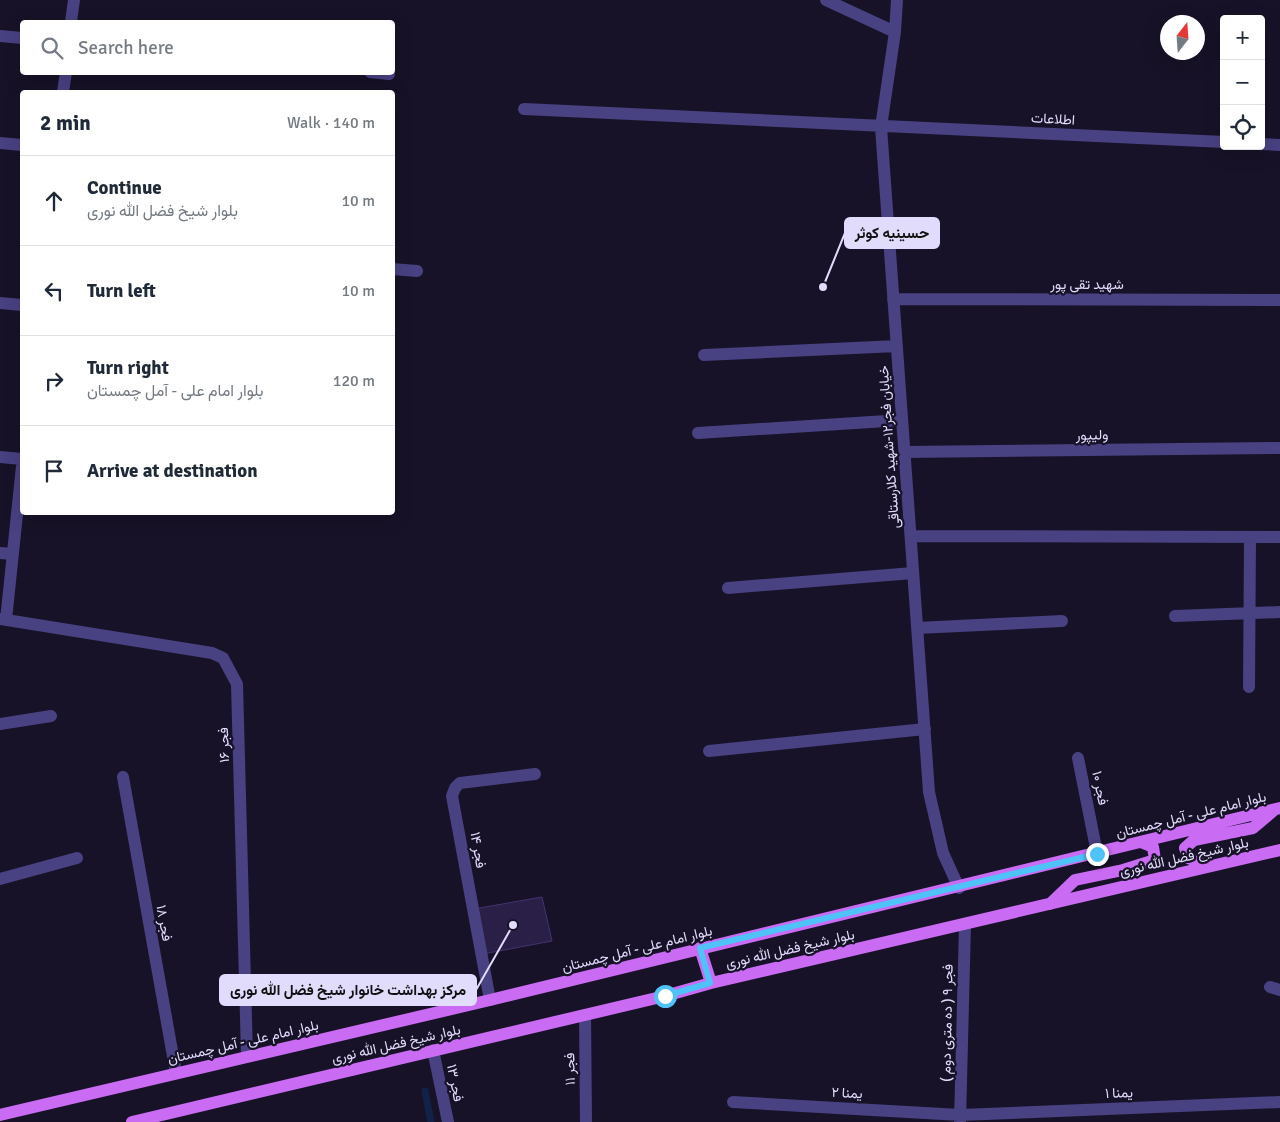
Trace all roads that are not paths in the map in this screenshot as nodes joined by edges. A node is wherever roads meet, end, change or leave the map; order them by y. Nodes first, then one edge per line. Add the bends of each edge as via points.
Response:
1 (74, 0) edge
2 (826, 0) edge
3 (897, 0) edge
4 (71, 20) edge
5 (895, 32) junction
6 (0, 36) edge
7 (20, 38) edge
8 (66, 75) edge
9 (64, 90) edge
10 (524, 109) dead end
11 (881, 127) junction
12 (1220, 142) edge
13 (0, 143) edge
14 (1265, 144) edge
15 (1280, 145) edge
16 (20, 146) edge
17 (395, 269) edge
18 (417, 271) dead end
19 (893, 299) junction
20 (1280, 300) edge
21 (0, 303) edge
22 (20, 305) edge
23 (897, 346) junction
24 (704, 354) dead end
25 (902, 420) junction
26 (698, 433) dead end
27 (1280, 448) edge
28 (905, 452) junction
29 (0, 457) edge
30 (20, 459) edge
31 (20, 477) edge
32 (911, 536) junction
33 (1280, 537) edge
34 (1250, 538) junction
35 (6, 553) edge
36 (913, 573) junction
37 (728, 588) dead end
38 (1280, 612) edge
39 (1250, 613) junction
40 (1175, 616) dead end
41 (3, 620) edge
42 (1062, 620) dead end
43 (917, 628) junction
44 (1248, 687) dead end
45 (51, 716) dead end
46 (0, 724) edge
47 (925, 729) junction
48 (709, 751) dead end
49 (1078, 758) dead end
50 (535, 774) dead end
51 (123, 777) dead end
52 (1277, 809) edge
53 (1141, 842) junction
54 (1280, 850) edge
55 (1097, 854) junction
56 (77, 858) dead end
57 (1209, 866) junction
58 (0, 879) edge
59 (959, 888) junction
60 (1050, 904) junction
61 (965, 925) junction
62 (700, 948) junction
63 (710, 983) junction
64 (490, 1000) junction
65 (584, 1015) junction
66 (433, 1050) junction
67 (247, 1056) junction
68 (176, 1073) junction
69 (733, 1102) dead end
70 (1280, 1102) edge
71 (0, 1115) edge
72 (960, 1118) edge
73 (132, 1122) edge
74 (448, 1122) edge
75 (586, 1122) edge

1 - 4 street
2 - 5 street
3 - 5 street, خيابان فجر۱۲-شهيد كلارستاقی
5 - 11 street, خيابان فجر۱۲-شهيد كلارستاقی
6 - 7 street
8 - 9 street
10 - 11 street, اطلاعات
11 - 12 street, اطلاعات
11 - 19 street, خيابان فجر۱۲-شهيد كلارستاقی
13 - 16 street
14 - 15 street
17 - 18 street
19 - 20 street, شهید تقی پور
19 - 23 street, خيابان فجر۱۲-شهيد كلارستاقی
21 - 22 street
23 - 24 street
23 - 25 street, خيابان فجر۱۲-شهيد كلارستاقی
25 - 26 street
25 - 28 street, خيابان فجر۱۲-شهيد كلارستاقی
27 - 28 street, ولیپور
28 - 32 street, خيابان فجر۱۲-شهيد كلارستاقی
29 - 30 street
31 - 35 street
32 - 34 street
32 - 36 street, خيابان فجر۱۲-شهيد كلارستاقی
33 - 34 street
34 - 39 street
35 - 41 street
36 - 37 street
36 - 43 street, خيابان فجر۱۲-شهيد كلارستاقی
38 - 39 street
39 - 40 street
39 - 44 street
41 - 67 street, فجر ۱۶ via 212,653 223,658 237,684
42 - 43 street
43 - 47 street, خيابان فجر۱۲-شهيد كلارستاقی
45 - 46 street
47 - 48 street
47 - 59 street, خيابان فجر۱۲-شهيد كلارستاقی via 929,792 935,824 943,853
49 - 55 street, فجر ۱۰
50 - 64 street, فجر ۱۴ via 460,783 452,796
51 - 68 street, فجر ۱۸
52 - 53 main road, بلوار امام علی - آمل چمستان
52 - 57 main road via 1253,828 1194,840 1185,848 1188,858
53 - 55 main road, بلوار امام علی - آمل چمستان
53 - 60 main road via 1153,847 1155,860 1075,880
54 - 57 main road, بلوار شیخ فضل الله نوری
55 - 59 main road, بلوار امام علی - آمل چمستان
56 - 58 street
57 - 60 main road, بلوار شیخ فضل الله نوری
59 - 62 main road, بلوار امام علی - آمل چمستان
60 - 61 main road, بلوار شیخ فضل الله نوری
61 - 63 main road, بلوار شیخ فضل الله نوری
61 - 72 street, فجر ۹ ( ده متری دوم )
62 - 63 main road
62 - 64 main road, بلوار امام علی - آمل چمستان
63 - 65 main road, بلوار شیخ فضل الله نوری
64 - 67 main road, بلوار امام علی - آمل چمستان
65 - 66 main road, بلوار شیخ فضل الله نوری
65 - 75 street, فجر ۱۱
66 - 73 main road, بلوار شیخ فضل الله نوری
66 - 74 street, فجر ۱۳
67 - 68 main road, بلوار امام علی - آمل چمستان
68 - 71 main road, بلوار امام علی - آمل چمستان
69 - 72 street, یمنا ۲
70 - 72 street, یمنا ۱

